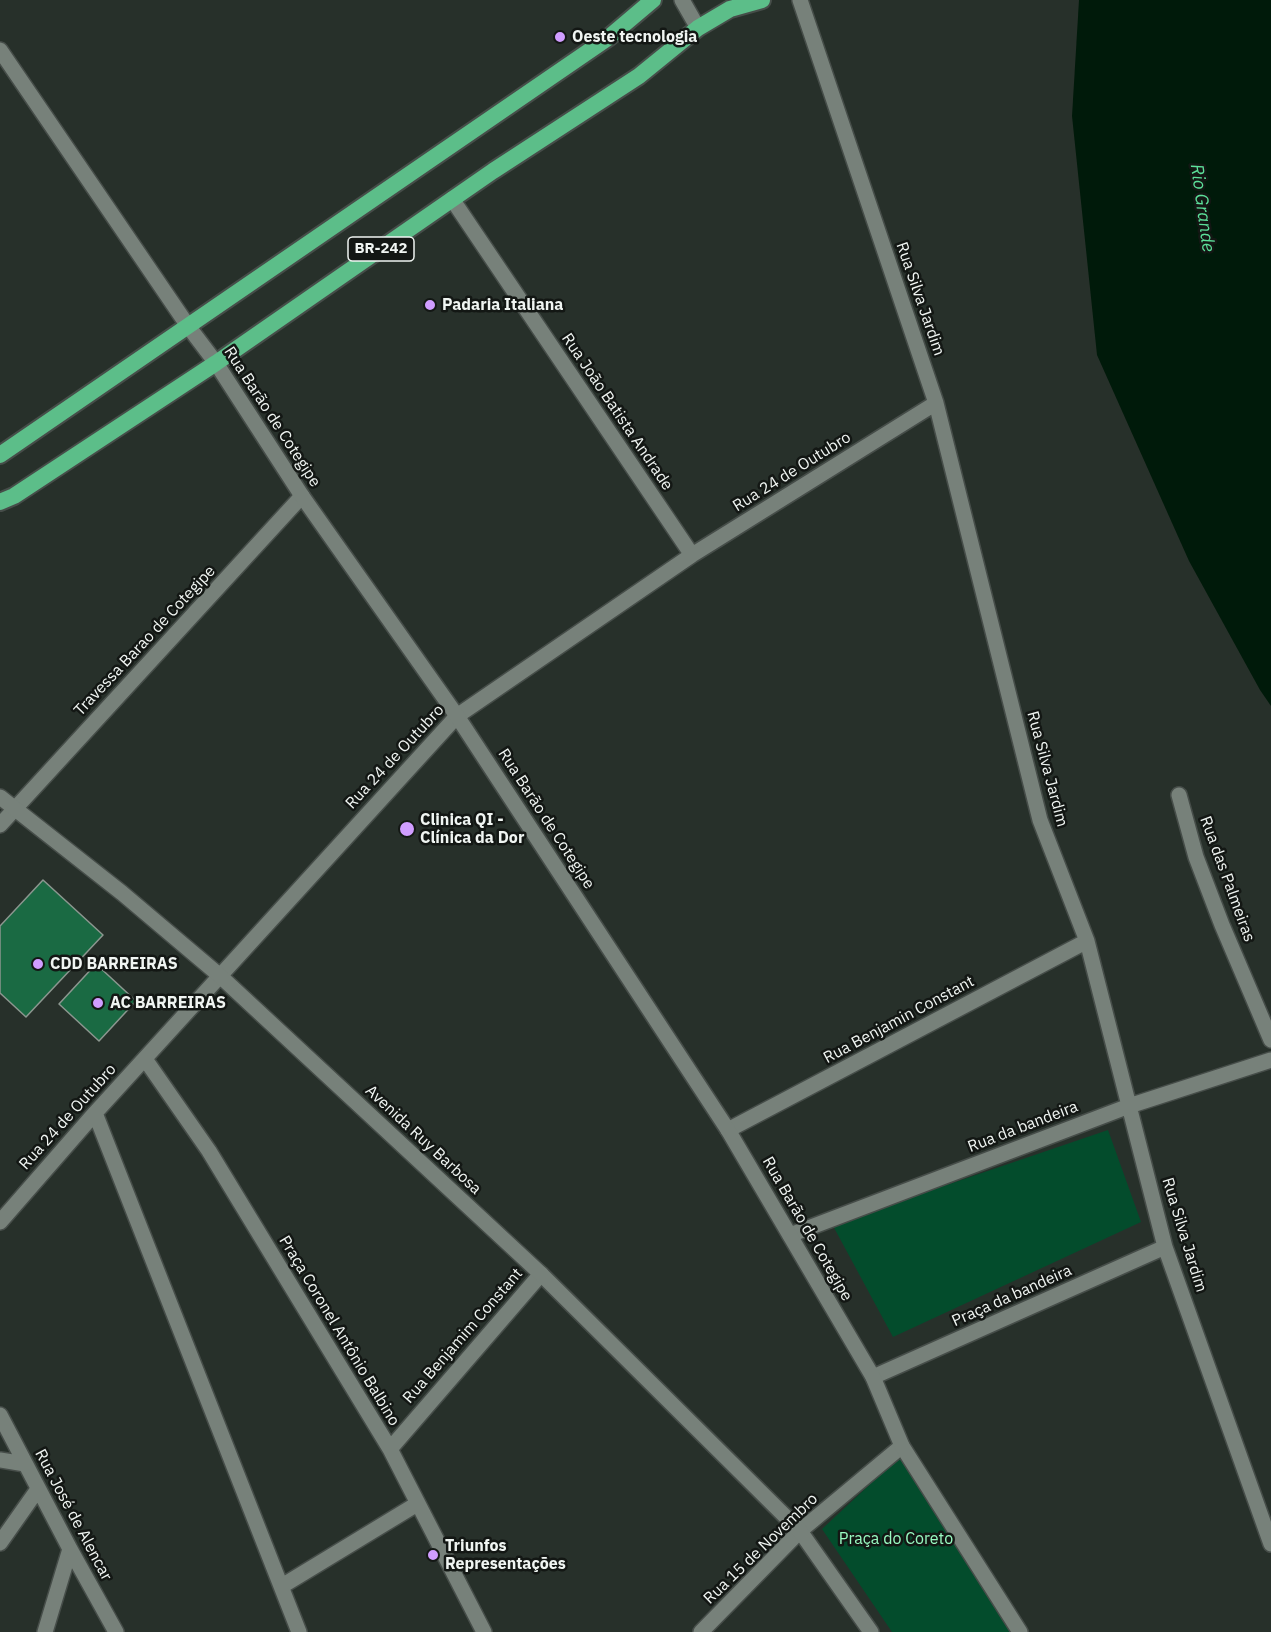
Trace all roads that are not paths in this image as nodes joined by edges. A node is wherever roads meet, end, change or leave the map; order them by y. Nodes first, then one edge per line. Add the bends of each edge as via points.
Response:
1 (653, 0) edge
2 (682, 0) edge
3 (762, 0) edge
4 (800, 0) edge
5 (727, 4) edge
6 (698, 28) junction
7 (0, 50) edge
8 (452, 199) junction
9 (188, 326) junction
10 (216, 363) junction
11 (936, 403) junction
12 (0, 455) edge
13 (302, 496) junction
14 (7, 499) edge
15 (0, 508) edge
16 (692, 555) junction
17 (457, 716) junction
18 (1179, 795) dead end
19 (0, 797) edge
20 (15, 809) junction
21 (0, 825) edge
22 (1087, 941) junction
23 (219, 975) junction
24 (1271, 1040) edge
25 (145, 1059) junction
26 (1271, 1060) edge
27 (1129, 1106) junction
28 (95, 1113) junction
29 (728, 1130) junction
30 (1, 1217) edge
31 (790, 1235) junction
32 (1165, 1247) junction
33 (541, 1274) junction
34 (873, 1377) junction
35 (0, 1415) edge
36 (902, 1446) junction
37 (390, 1449) junction
38 (0, 1460) edge
39 (25, 1464) junction
40 (38, 1489) junction
41 (417, 1504) junction
42 (800, 1531) junction
43 (0, 1544) edge
44 (1271, 1544) edge
45 (70, 1549) junction
46 (282, 1586) junction
47 (45, 1632) edge
48 (116, 1632) edge
49 (299, 1632) edge
50 (484, 1632) edge
51 (701, 1632) edge
52 (871, 1632) edge
53 (1020, 1632) edge

1 - 9 highway, BR-242 via 608,38
2 - 6 street
3 - 5 highway, BR-242
4 - 11 street, Rua Silva Jardim
5 - 6 highway, BR-242
6 - 8 highway, BR-242 via 639,76
7 - 9 street, Rua Barão de Cotegipe
8 - 10 highway, BR-242
8 - 16 street, Rua João Batista Andrade
9 - 10 street, Rua Barão de Cotegipe
9 - 12 highway, BR-242
10 - 13 street, Rua Barão de Cotegipe
10 - 14 highway, BR-242
11 - 16 street, Rua 24 de Outubro
11 - 22 street, Rua Silva Jardim via 1040,820
13 - 17 street, Rua Barão de Cotegipe
13 - 20 street, Travessa Barao de Cotegipe
14 - 15 street
16 - 17 street, Rua 24 de Outubro
17 - 23 street, Rua 24 de Outubro
17 - 29 street, Rua Barão de Cotegipe
18 - 24 street, Rua das Palmeiras via 1196,857
19 - 20 street, Avenida Ruy Barbosa
20 - 21 street, Travessa Barao de Cotegipe
20 - 23 street, Avenida Ruy Barbosa
22 - 27 street, Rua Silva Jardim
22 - 29 street, Rua Benjamin Constant
23 - 25 street, Rua 24 de Outubro
23 - 33 street, Avenida Ruy Barbosa
25 - 28 street, Rua 24 de Outubro
25 - 37 street, Praça Coronel Antônio Balbino via 209,1151
26 - 27 street, Rua da bandeira
27 - 31 street, Rua da bandeira
27 - 32 street, Rua Silva Jardim
28 - 30 street, Rua 24 de Outubro
28 - 46 street
29 - 31 street, Rua Barão de Cotegipe
31 - 34 street, Rua Barão de Cotegipe
32 - 34 street, Praça da bandeira
32 - 44 street, Rua Silva Jardim
33 - 37 street, Rua Benjamim Constant
33 - 42 street, Avenida Ruy Barbosa
34 - 36 street, Rua Barão de Cotegipe
35 - 39 street, Rua José de Alencar
36 - 42 street, Rua 15 de Novembro
36 - 53 street, Rua Barão de Cotegipe
37 - 41 street, Praça Coronel Antônio Balbino
38 - 39 street
39 - 40 street, Rua José de Alencar
40 - 43 street
40 - 45 street, Rua José de Alencar
41 - 46 street
41 - 50 street, Praça Coronel Antônio Balbino
42 - 51 street, Rua 15 de Novembro
42 - 52 street, Avenida Ruy Barbosa
45 - 47 street
45 - 48 street, Rua José de Alencar
46 - 49 street

